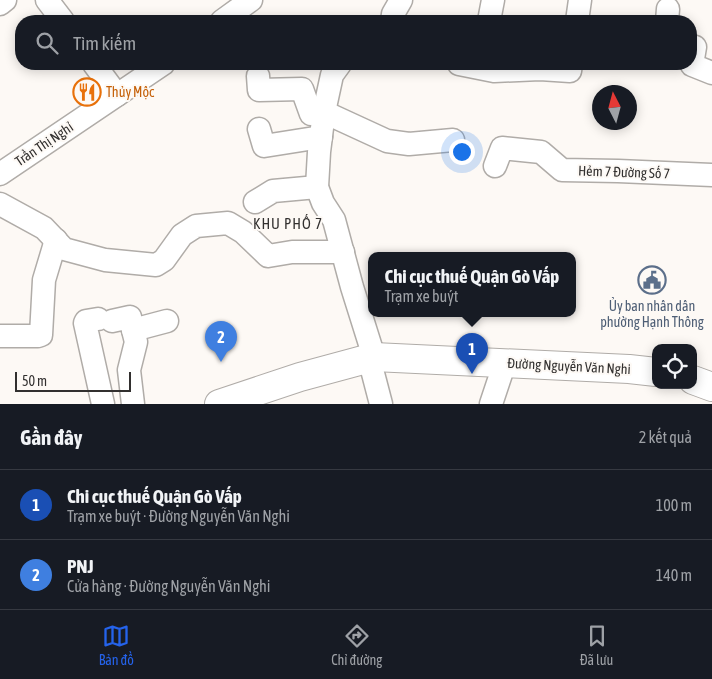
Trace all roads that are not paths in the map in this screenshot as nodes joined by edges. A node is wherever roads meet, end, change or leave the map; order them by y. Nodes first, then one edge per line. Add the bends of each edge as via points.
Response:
1 (5, 0) edge
2 (47, 0) edge
3 (401, 0) edge
4 (493, 0) edge
5 (580, 0) edge
6 (0, 4) edge
7 (58, 15) edge
8 (393, 15) edge
9 (490, 15) edge
10 (578, 15) edge
11 (697, 66) edge
12 (98, 70) edge
13 (154, 70) edge
14 (333, 70) edge
15 (712, 73) edge
16 (258, 76) dead end
17 (117, 95) junction
18 (324, 112) junction
19 (259, 129) dead end
20 (321, 137) junction
21 (453, 140) dead end
22 (495, 166) dead end
23 (0, 174) edge
24 (712, 175) edge
25 (317, 187) junction
26 (255, 202) dead end
27 (0, 204) edge
28 (56, 240) junction
29 (343, 252) junction
30 (167, 321) dead end
31 (133, 330) junction
32 (0, 336) edge
33 (372, 358) junction
34 (506, 362) junction
35 (652, 372) edge
36 (103, 404) edge
37 (133, 404) edge
38 (219, 404) edge
39 (381, 404) edge
40 (491, 404) edge

1 - 6 street
2 - 7 street
3 - 8 street
4 - 9 street
5 - 10 street
11 - 15 street
12 - 17 street
13 - 17 street, Trần Thị Nghỉ
14 - 18 street
16 - 18 street via 259,90 302,89 311,114
17 - 23 street, Trần Thị Nghỉ
18 - 20 street
18 - 21 street via 387,141 409,144
19 - 20 street via 264,146
20 - 25 street
22 - 24 street, Hẻm 7 Đường Số 7 via 502,148 541,152 562,170
25 - 26 street via 273,192
25 - 29 street via 334,220
27 - 28 street via 44,228
28 - 29 street via 64,249 105,260 156,265 164,260 182,235 196,226 228,222 268,256 292,252
28 - 32 street via 44,280 41,335
29 - 33 street
30 - 31 street
31 - 36 street via 130,318 85,323
31 - 37 street via 136,342 129,370
33 - 34 main road, Đường Nguyễn Văn Nghi
33 - 38 main road, Đường Nguyễn Văn Nghi via 300,377
33 - 39 street
34 - 35 main road, Đường Nguyễn Văn Nghi
34 - 40 street

